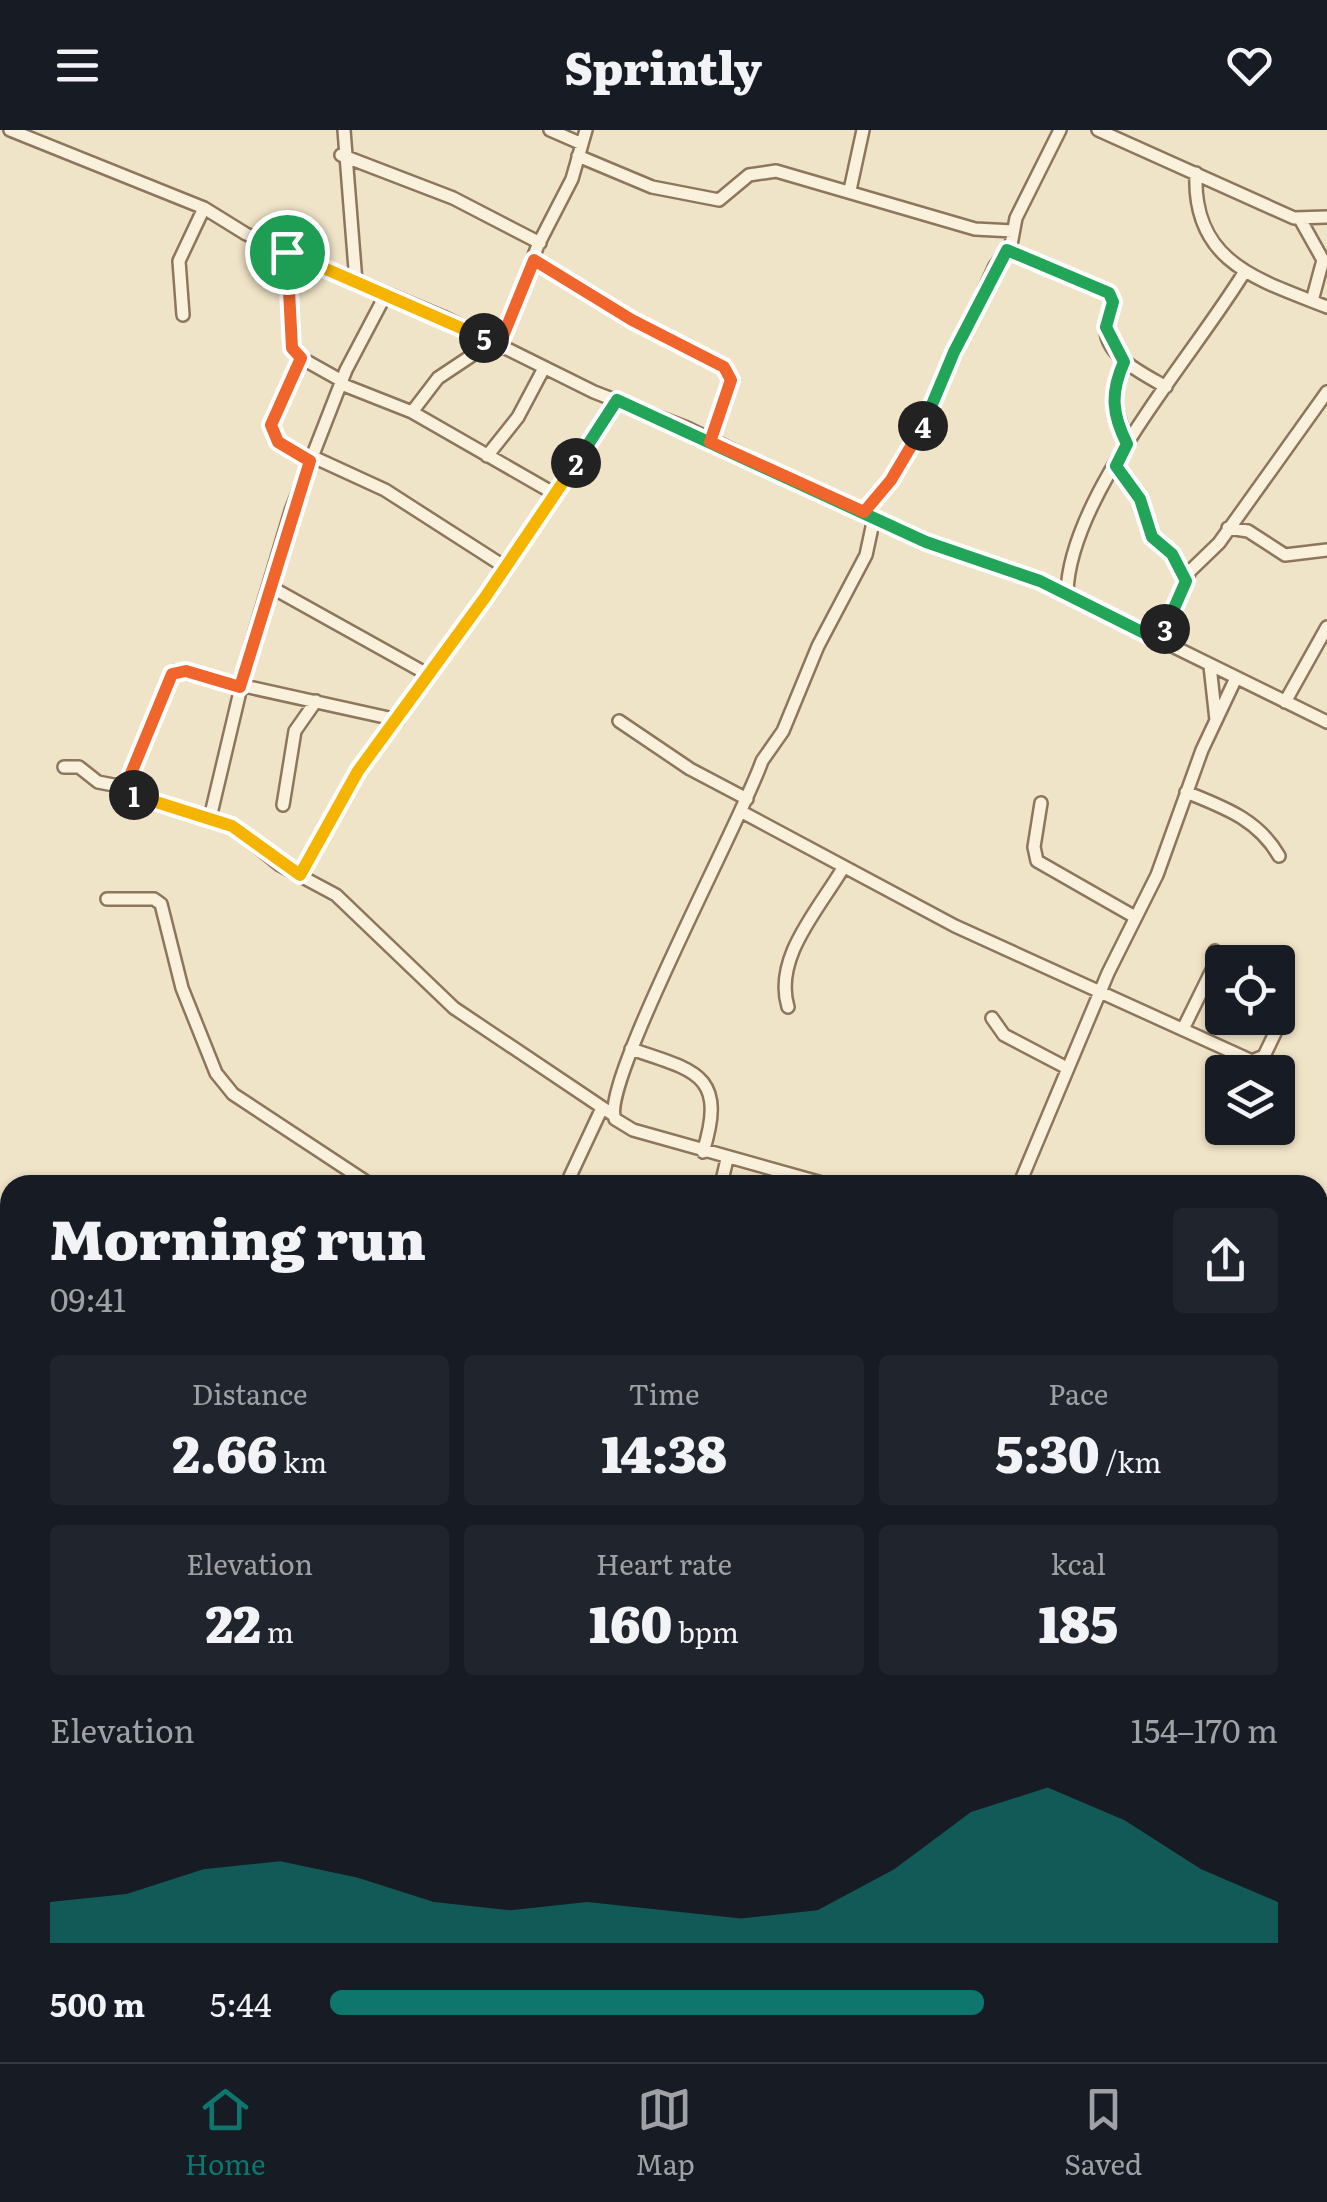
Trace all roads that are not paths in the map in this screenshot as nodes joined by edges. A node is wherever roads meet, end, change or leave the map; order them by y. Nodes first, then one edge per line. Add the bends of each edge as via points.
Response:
1 (10, 130) edge
2 (344, 130) edge
3 (550, 130) edge
4 (586, 130) edge
5 (863, 130) edge
6 (1060, 130) edge
7 (1098, 130) edge
8 (580, 150) junction
9 (344, 156) junction
10 (1196, 173) junction
11 (850, 190) junction
12 (204, 208) junction
13 (1327, 217) edge
14 (1300, 220) junction
15 (1013, 231) junction
16 (540, 243) junction
17 (1007, 250) junction
18 (287, 252) junction
19 (534, 260) junction
20 (1245, 271) junction
21 (356, 282) junction
22 (1319, 284) junction
23 (386, 294) junction
24 (1312, 301) junction
25 (1327, 305) edge
26 (183, 315) dead end
27 (495, 344) junction
28 (301, 358) junction
29 (1124, 362) junction
30 (544, 368) junction
31 (342, 382) junction
32 (1166, 387) junction
33 (1327, 392) edge
34 (617, 400) junction
35 (412, 412) junction
36 (710, 442) junction
37 (1127, 444) junction
38 (487, 456) junction
39 (310, 459) junction
40 (1116, 466) junction
41 (554, 494) junction
42 (869, 515) junction
43 (1228, 528) junction
44 (1327, 550) edge
45 (505, 567) junction
46 (1186, 581) junction
47 (269, 586) junction
48 (1067, 593) junction
49 (1327, 627) edge
50 (1160, 641) junction
51 (1210, 666) junction
52 (427, 674) junction
53 (1236, 678) junction
54 (240, 687) junction
55 (316, 701) junction
56 (1285, 702) junction
57 (398, 720) junction
58 (619, 720) dead end
59 (1216, 720) junction
60 (1327, 722) edge
61 (64, 767) dead end
62 (125, 788) junction
63 (1186, 792) junction
64 (1040, 803) dead end
65 (283, 805) dead end
66 (745, 806) junction
67 (210, 818) junction
68 (1279, 856) dead end
69 (843, 868) junction
70 (300, 875) junction
71 (108, 898) dead end
72 (1135, 917) junction
73 (1205, 984) edge
74 (1100, 991) junction
75 (788, 1008) dead end
76 (992, 1018) dead end
77 (1184, 1027) junction
78 (1273, 1035) edge
79 (632, 1049) junction
80 (1067, 1068) junction
81 (607, 1111) junction
82 (704, 1152) junction
83 (727, 1159) junction
84 (356, 1175) edge
85 (572, 1175) edge
86 (723, 1175) edge
87 (790, 1175) edge
88 (1023, 1175) edge

1 - 12 street
2 - 9 street
3 - 8 street
4 - 8 street
5 - 11 street
6 - 15 street
7 - 10 street
8 - 11 street via 652,187 719,200 759,171
8 - 16 street
9 - 16 street via 453,198
9 - 21 street
10 - 14 street
10 - 20 street via 1200,219
11 - 15 street via 975,229
12 - 18 street
12 - 26 street via 180,260
13 - 14 street
14 - 22 street via 1323,260
15 - 17 street
16 - 19 street
17 - 29 street via 1109,293 1106,327
17 - 42 street via 923,425
18 - 21 street
18 - 28 street via 292,348
19 - 27 street
19 - 36 street via 724,367 731,380
20 - 24 street via 1261,284
20 - 32 street
21 - 23 street
22 - 24 street
22 - 25 street
23 - 27 street
23 - 31 street
24 - 25 street
27 - 30 street
27 - 35 street via 438,378
28 - 31 street
28 - 39 street via 271,425 278,442
29 - 32 street
29 - 37 street via 1112,397
30 - 34 street
30 - 38 street
31 - 35 street
31 - 39 street
32 - 37 street
33 - 43 street
34 - 36 street
34 - 41 street
35 - 38 street
36 - 42 street
37 - 40 street
38 - 41 street
39 - 45 street via 385,490
39 - 47 street
40 - 46 street via 1140,499 1152,537 1172,554
40 - 48 street via 1082,536
41 - 45 street
42 - 48 street
42 - 66 street via 866,555
43 - 44 street via 1248,531 1286,555
43 - 46 street
45 - 52 street
46 - 50 street
47 - 52 street
47 - 54 street
48 - 50 street
49 - 56 street
50 - 51 street
51 - 53 street
51 - 59 street
52 - 57 street
53 - 56 street
53 - 59 street
54 - 55 street
54 - 62 street via 186,671 172,674
54 - 67 street
55 - 57 street
55 - 65 street via 294,731
56 - 60 street
57 - 70 street via 337,803
58 - 66 street
59 - 63 street
61 - 62 street
62 - 67 street via 142,800
63 - 68 street via 1239,814
63 - 72 street
64 - 72 street via 1037,861
66 - 69 street
66 - 79 street
67 - 70 street via 232,826
69 - 74 street
69 - 75 street via 789,962 782,986
70 - 81 street via 336,895 454,1008
71 - 84 street via 161,904 182,988 216,1074 233,1094
72 - 74 street
73 - 77 street
74 - 77 street
74 - 80 street
76 - 80 street via 1004,1035
77 - 78 street via 1259,1062
79 - 81 street
79 - 82 street via 682,1065 704,1080 715,1108
80 - 88 street
81 - 82 street via 633,1130
81 - 85 street
82 - 83 street
83 - 86 street
83 - 87 street

